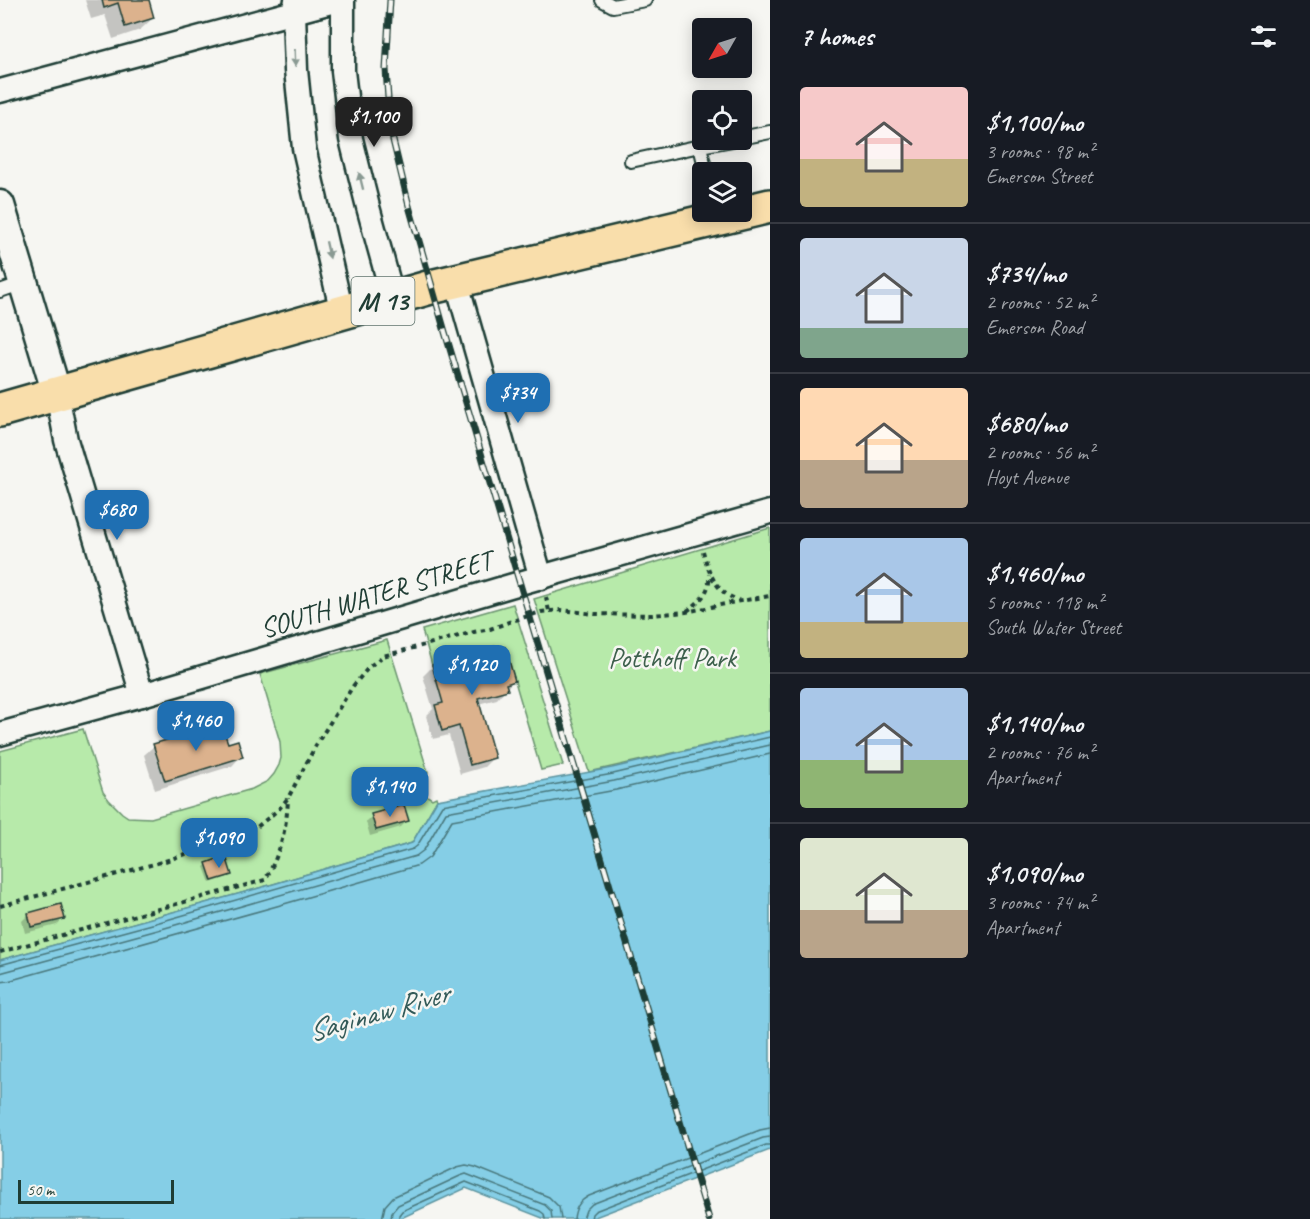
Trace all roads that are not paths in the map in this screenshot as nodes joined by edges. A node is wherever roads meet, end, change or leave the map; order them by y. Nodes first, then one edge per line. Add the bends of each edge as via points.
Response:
1 (341, 0) edge
2 (602, 0) edge
3 (645, 0) edge
4 (295, 6) edge
5 (0, 91) edge
6 (770, 132) edge
7 (752, 136) edge
8 (692, 148) edge
9 (631, 161) dead end
10 (0, 205) edge
11 (770, 206) edge
12 (752, 209) edge
13 (692, 221) edge
14 (456, 280) junction
15 (12, 287) edge
16 (393, 298) junction
17 (342, 313) junction
18 (57, 394) junction
19 (0, 410) edge
20 (770, 512) edge
21 (541, 578) junction
22 (142, 695) junction
23 (0, 734) edge

1 - 4 street
16 -> 1 street via 351,139 343,71
2 - 3 lane via 613,6
4 - 5 street
4 -> 17 street via 296,70 304,148
6 - 7 lane
8 - 9 lane
10 - 15 street
11 - 12 main road, M 13
13 - 14 main road, M 13
14 - 16 main road, M 13
14 - 21 street
15 - 18 street
16 - 17 main road, M 13
17 - 18 main road, M 13
18 - 19 main road, M 13
18 - 22 street via 66,440
20 - 21 street, SOUTH WATER STREET
21 - 22 street, SOUTH WATER STREET
22 - 23 street, SOUTH WATER STREET

